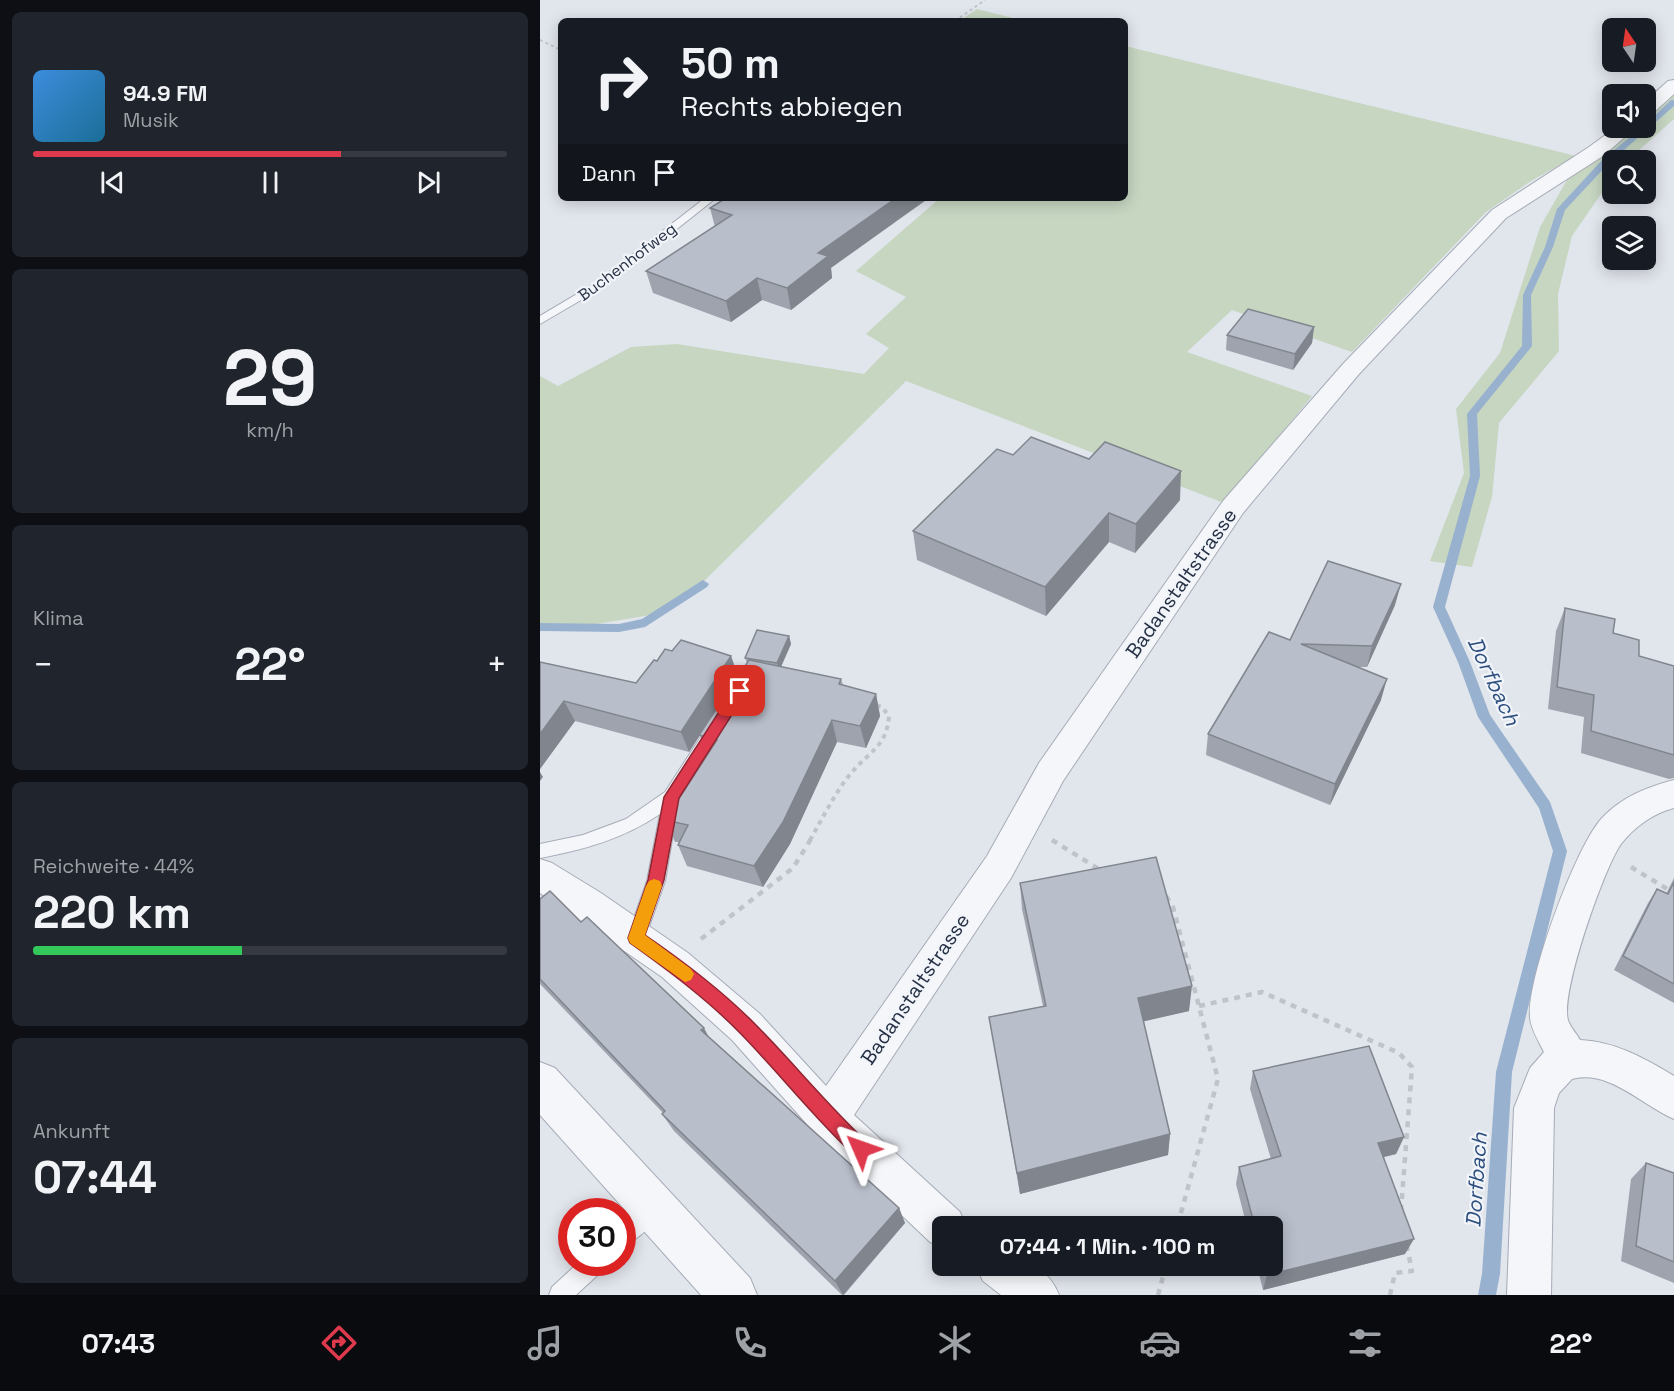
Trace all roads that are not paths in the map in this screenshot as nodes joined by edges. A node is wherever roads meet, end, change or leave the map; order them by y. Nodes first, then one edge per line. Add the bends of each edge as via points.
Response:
1 (1674, 85) edge
2 (1656, 101) edge
3 (1614, 138) edge
4 (707, 201) edge
5 (540, 321) edge
6 (720, 721) edge
7 (1674, 794) edge
8 (671, 797) junction
9 (540, 851) edge
10 (540, 874) edge
11 (636, 938) junction
12 (1570, 1059) junction
13 (540, 1083) edge
14 (1674, 1099) edge
15 (828, 1118) junction
16 (933, 1216) edge
17 (637, 1222) edge
18 (580, 1276) edge
19 (1011, 1276) edge
20 (560, 1295) edge
21 (733, 1295) edge
22 (1037, 1295) edge
23 (1529, 1295) edge

1 - 2 street
3 - 15 street, Badanstaltstrasse via 1594,155 1499,214 1351,369 1233,507 1051,772 999,867
4 - 5 lane, Buchenhofweg via 601,284
6 - 8 lane
7 - 12 street via 1632,810 1608,835 1575,908 1552,982 1549,1018
8 - 9 lane via 632,824 584,842
8 - 11 lane via 656,880
10 - 11 street
11 - 15 street via 675,965 746,1027
12 - 14 street via 1613,1063
12 - 23 street via 1552,1071 1539,1088 1534,1108
13 - 17 street
15 - 16 street
17 - 21 street
18 - 20 lane
19 - 22 street

